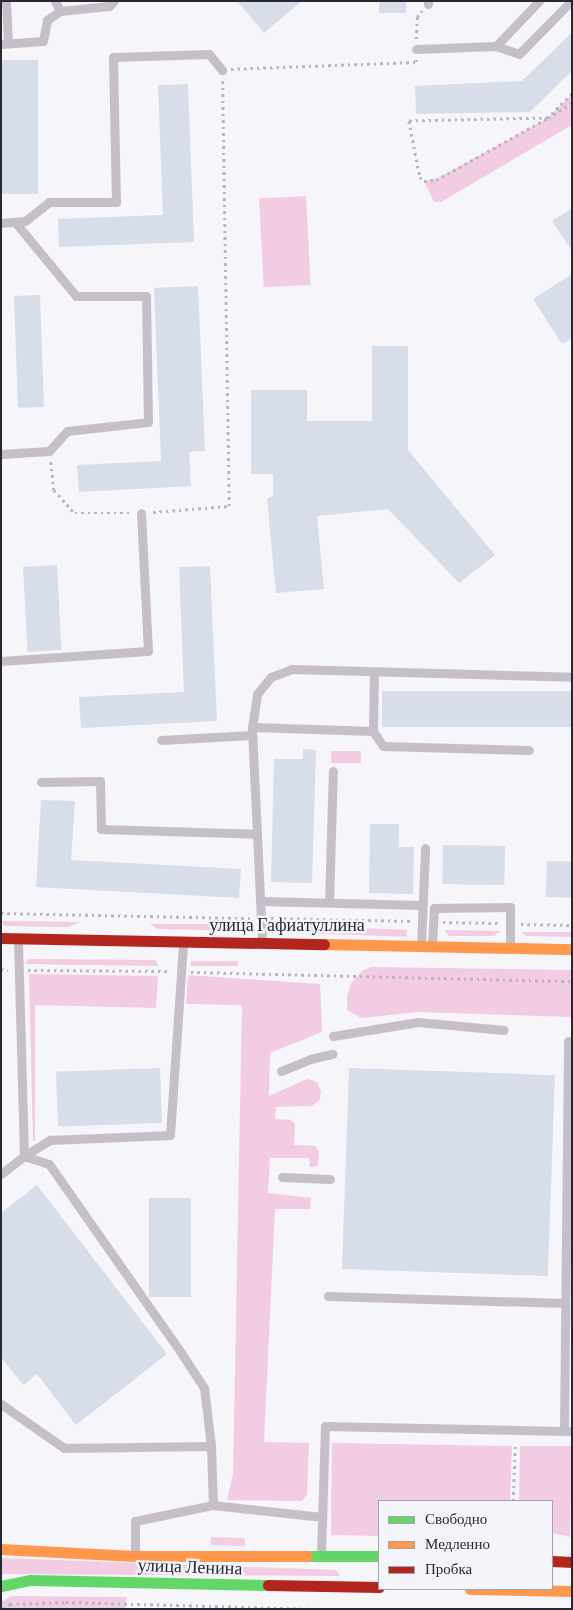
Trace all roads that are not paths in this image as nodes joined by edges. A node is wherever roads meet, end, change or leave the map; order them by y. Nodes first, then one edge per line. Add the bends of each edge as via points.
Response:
1 (6, 1) edge
2 (56, 1) edge
3 (114, 1) edge
4 (539, 1) edge
5 (571, 1) edge
6 (60, 11) junction
7 (5, 43) edge
8 (496, 46) junction
9 (416, 49) road end
10 (222, 70) road end
11 (15, 222) junction
12 (1, 223) edge
13 (1, 454) edge
14 (141, 513) road end
15 (1, 661) edge
16 (374, 672) junction
17 (572, 677) edge
18 (252, 731) junction
19 (374, 731) junction
20 (161, 740) dead end
21 (529, 750) dead end
22 (333, 771) dead end
23 (41, 782) dead end
24 (257, 834) junction
25 (425, 848) dead end
26 (260, 901) junction
27 (329, 902) junction
28 (422, 905) junction
29 (1, 938) edge
30 (18, 938) junction
31 (183, 942) junction
32 (262, 944) junction
33 (426, 945) junction
34 (510, 947) junction
35 (572, 949) edge
36 (504, 1030) dead end
37 (333, 1036) dead end
38 (568, 1041) dead end
39 (332, 1054) dead end
40 (281, 1071) dead end
41 (24, 1156) junction
42 (1, 1174) edge
43 (282, 1176) dead end
44 (330, 1179) dead end
45 (328, 1296) dead end
46 (565, 1304) junction
47 (1, 1404) edge
48 (568, 1431) edge
49 (211, 1446) junction
50 (213, 1505) junction
51 (322, 1517) junction
52 (1, 1548) edge
53 (321, 1555) junction
54 (135, 1556) junction
55 (352, 1556) junction
56 (378, 1556) edge
57 (553, 1561) edge
58 (572, 1562) edge
59 (1, 1586) edge
60 (351, 1586) junction
61 (378, 1587) edge
62 (521, 1590) edge
63 (572, 1591) edge

1 - 7 lane
2 - 6 lane
3 - 6 lane via 109,6
4 - 8 lane
5 - 8 lane via 519,54
6 - 7 lane via 47,20 43,41
8 - 9 lane
10 - 11 lane via 209,54 113,57 116,202 49,202 25,222
11 - 12 lane
11 - 13 lane via 76,296 146,296 148,422 67,431 50,450
14 - 15 lane via 148,651
16 - 17 lane
16 - 18 lane via 292,670 280,673 263,684 257,694
16 - 19 lane
18 - 19 lane
18 - 20 lane
18 - 24 lane
19 - 21 lane via 379,743 388,749
22 - 27 lane
23 - 24 lane via 100,781 101,829
24 - 26 lane
25 - 28 lane
26 - 27 lane
26 - 32 lane
27 - 28 lane
28 - 33 lane
29 - 30 main road, улица Гафиатуллина
30 - 31 main road, улица Гафиатуллина
30 - 41 lane
31 - 32 main road, улица Гафиатуллина
31 - 41 lane via 170,1135 50,1140
32 - 33 main road, улица Гафиатуллина
33 - 34 main road, улица Гафиатуллина
33 - 34 lane via 434,908 510,908
34 - 35 main road, улица Гафиатуллина
36 - 37 lane via 418,1022
38 - 46 lane
39 - 40 lane
41 - 42 lane
41 - 49 lane via 49,1164 204,1388
43 - 44 lane
45 - 46 lane
46 - 48 lane
47 - 49 lane via 64,1448
48 - 51 lane via 325,1426
49 - 50 lane
50 - 51 lane
50 - 54 lane via 135,1521
51 - 53 lane
52 - 54 main road, улица Ленина
53 - 54 main road, улица Ленина
53 - 55 main road, улица Ленина
55 - 56 main road, улица Ленина
55 - 60 main road
57 - 58 main road
59 - 60 main road, улица Ленина via 30,1580
60 - 61 main road, улица Ленина
62 - 63 main road

